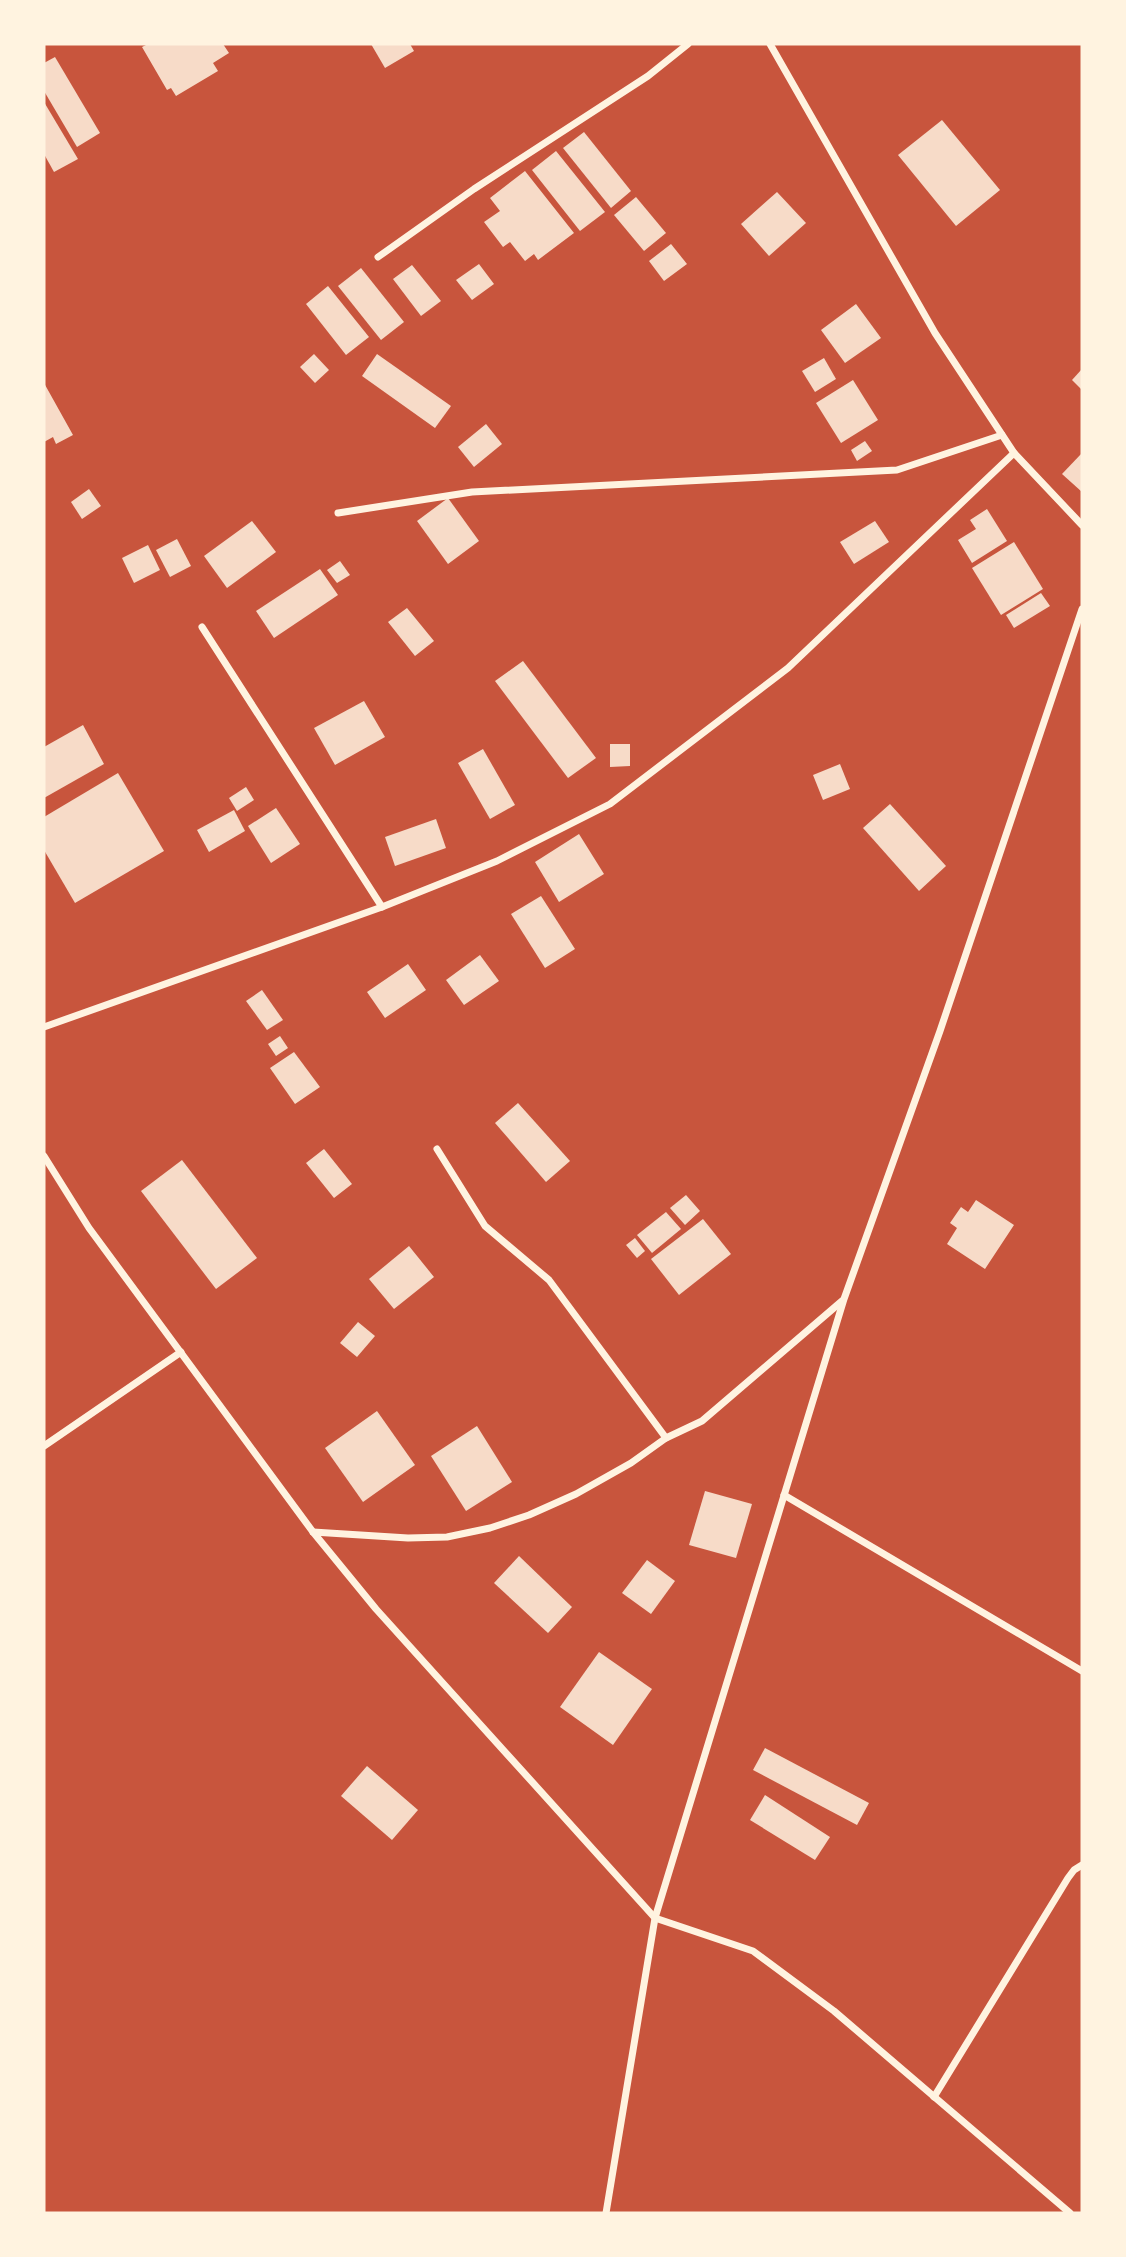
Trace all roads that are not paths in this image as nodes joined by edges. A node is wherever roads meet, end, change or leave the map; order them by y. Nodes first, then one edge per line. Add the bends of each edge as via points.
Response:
1 (688, 44) edge
2 (770, 44) edge
3 (378, 257) dead end
4 (1002, 435) junction
5 (1014, 453) junction
6 (338, 513) dead end
7 (1082, 525) edge
8 (1082, 608) edge
9 (202, 627) dead end
10 (382, 907) junction
11 (44, 1027) edge
12 (438, 1149) dead end
13 (44, 1156) edge
14 (844, 1299) junction
15 (181, 1352) junction
16 (666, 1438) junction
17 (44, 1447) edge
18 (784, 1495) junction
19 (313, 1532) junction
20 (1082, 1671) edge
21 (1082, 1865) edge
22 (655, 1918) junction
23 (934, 2097) junction
24 (606, 2213) edge
25 (1070, 2213) edge

1 - 3 street via 648,76
2 - 4 street via 935,333
4 - 5 street
4 - 6 street via 897,470 472,492
5 - 7 street
5 - 10 street via 788,668 611,804 498,862
8 - 14 street
9 - 10 street
10 - 11 street
12 - 16 street via 485,1226 550,1280
13 - 15 street via 89,1228
14 - 16 street via 702,1421
14 - 18 street
15 - 17 street
15 - 19 street
16 - 19 street via 631,1464 576,1494 490,1528 447,1537 408,1538
18 - 20 street
18 - 22 street
19 - 22 street via 376,1609
21 - 23 street via 1068,1878
22 - 23 street via 753,1951 834,2011
22 - 24 street
23 - 25 street

